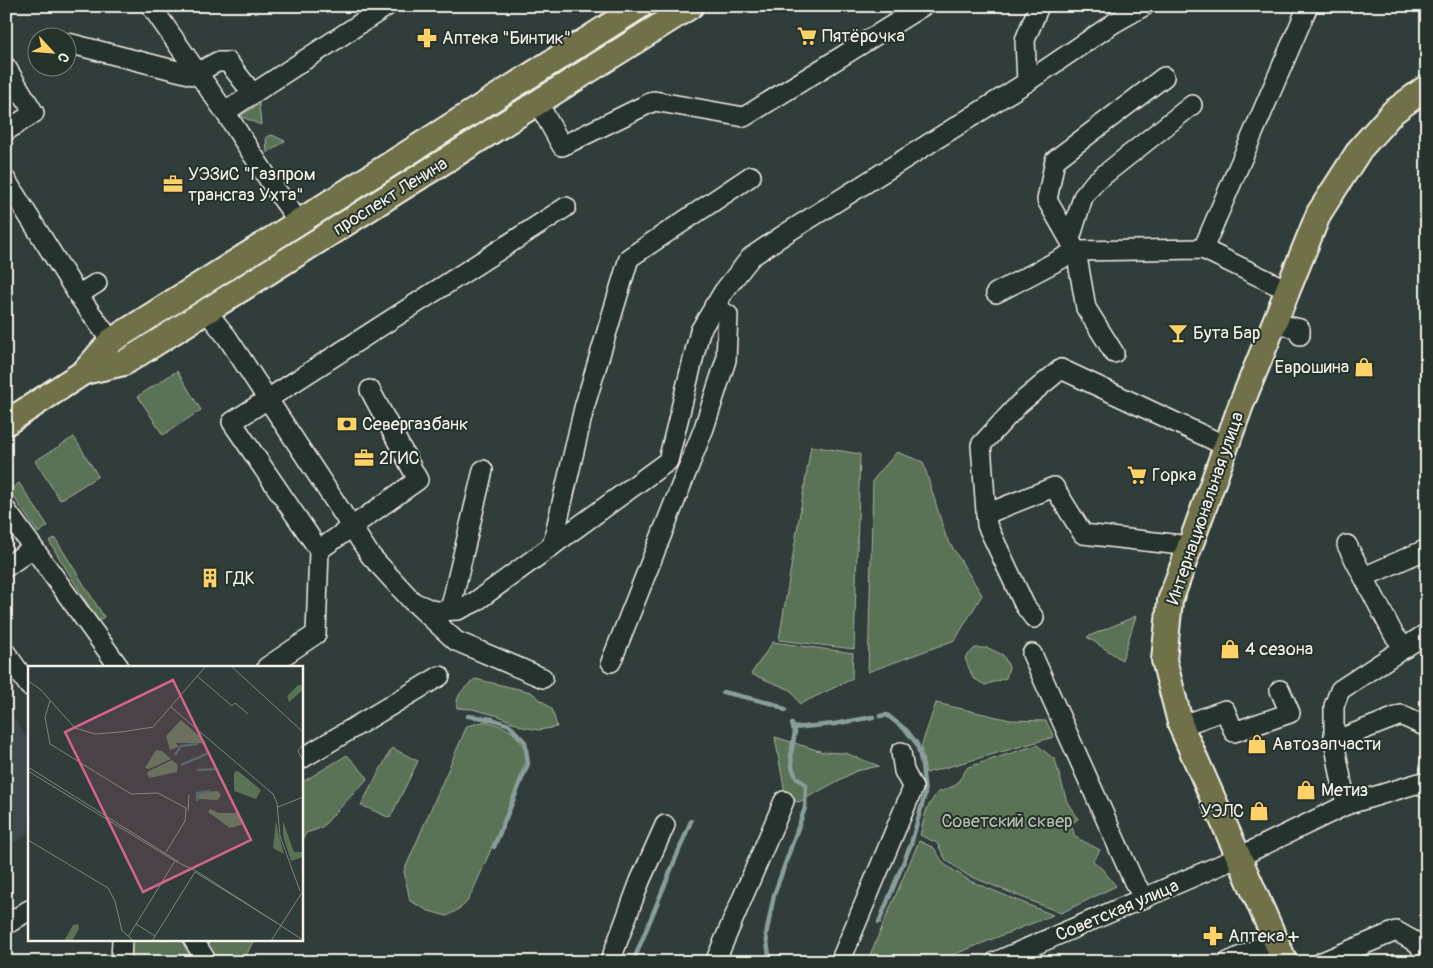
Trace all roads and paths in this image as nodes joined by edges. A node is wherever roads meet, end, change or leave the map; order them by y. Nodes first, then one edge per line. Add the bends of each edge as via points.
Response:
1 (151, 6) edge
2 (387, 6) edge
3 (691, 6) edge
4 (922, 6) edge
5 (1039, 6) edge
6 (1144, 6) edge
7 (1308, 6) edge
8 (631, 9) edge
9 (78, 45) edge
10 (6, 67) edge
11 (199, 75) junction
12 (1164, 77) dead end
13 (1027, 82) junction
14 (1427, 87) edge
15 (253, 94) junction
16 (538, 103) junction
17 (1192, 104) dead end
18 (225, 112) junction
19 (6, 131) edge
20 (751, 176) dead end
21 (6, 180) edge
22 (566, 207) dead end
23 (299, 222) junction
24 (1073, 245) junction
25 (1203, 249) junction
26 (97, 283) dead end
27 (74, 288) junction
28 (1288, 290) junction
29 (996, 293) dead end
30 (714, 306) junction
31 (207, 312) junction
32 (1274, 323) junction
33 (1300, 335) dead end
34 (111, 341) junction
35 (1114, 353) dead end
36 (84, 372) junction
37 (370, 390) dead end
38 (266, 398) junction
39 (6, 423) edge
40 (1226, 446) junction
41 (483, 470) dead end
42 (6, 510) edge
43 (986, 514) junction
44 (352, 527) junction
45 (1347, 545) dead end
46 (552, 546) junction
47 (1190, 546) junction
48 (33, 548) junction
49 (1427, 549) edge
50 (319, 550) junction
51 (6, 567) edge
52 (1364, 577) junction
53 (413, 602) junction
54 (450, 610) junction
55 (1034, 618) dead end
56 (1427, 632) edge
57 (1405, 648) junction
58 (6, 653) edge
59 (1032, 654) dead end
60 (611, 662) dead end
61 (118, 666) edge
62 (268, 666) edge
63 (440, 676) dead end
64 (543, 678) dead end
65 (28, 685) edge
66 (1280, 690) dead end
67 (1181, 726) junction
68 (1425, 728) edge
69 (1334, 741) junction
70 (901, 752) dead end
71 (302, 758) edge
72 (1424, 784) edge
73 (784, 801) dead end
74 (1346, 805) junction
75 (665, 824) dead end
76 (1239, 857) junction
77 (1145, 898) junction
78 (28, 911) edge
79 (6, 925) edge
80 (122, 940) edge
81 (194, 940) edge
82 (1424, 948) edge
83 (1280, 952) edge
84 (121, 962) edge
85 (207, 962) edge
86 (610, 962) edge
87 (714, 962) edge
88 (840, 962) edge
89 (995, 962) edge
90 (1228, 962) edge
91 (1322, 962) edge

1 - 11 street
2 - 15 street
3 - 16 main road, проспект Ленина
4 - 16 street via 744,117 654,101 562,146
5 - 13 street via 1025,40
6 - 13 street
7 - 25 street
8 - 23 main road, проспект Ленина
9 - 11 street
10 - 19 street via 34,113
11 - 15 street via 217,62 228,62
11 - 18 street
12 - 24 street via 1055,160 1047,200
13 - 30 street via 764,247 751,257
14 - 28 main road, Интернациональная улица via 1393,112 1360,148 1319,213
15 - 18 street
16 - 31 main road, проспект Ленина
17 - 24 street via 1095,182 1083,196
18 - 23 street
20 - 46 street via 629,258 584,408
21 - 27 street
22 - 38 street
23 - 34 main road, проспект Ленина
24 - 25 street
24 - 29 street
24 - 35 street via 1086,308
25 - 28 street
26 - 27 street
27 - 34 street
28 - 32 main road, Интернациональная улица
30 - 46 street via 700,331 668,461
30 - 60 street via 728,315 726,360 720,382
31 - 36 main road, проспект Ленина via 124,363
31 - 38 street
32 - 33 street via 1300,329
32 - 40 main road, Интернациональная улица
34 - 36 main road, проспект Ленина
36 - 39 main road, проспект Ленина
37 - 44 street via 418,480
38 - 44 street
38 - 50 street via 232,422
40 - 43 street via 1061,370 1019,404 981,445
40 - 47 main road, Интернациональная улица
41 - 54 street
42 - 48 street
43 - 47 street via 1054,488 1083,534
43 - 55 street via 986,525
44 - 50 street
44 - 53 street via 370,555
45 - 52 street
46 - 54 street via 475,602
47 - 67 main road, Интернациональная улица via 1170,601 1164,660
48 - 51 street
48 - 61 street
49 - 52 street
50 - 62 street via 316,634
52 - 57 street via 1394,635
53 - 54 street via 434,611
53 - 64 street via 456,641
56 - 57 street
57 - 69 street via 1340,690 1334,706
58 - 65 street
59 - 77 street via 1134,882
63 - 71 street
66 - 67 street via 1290,713 1234,732 1225,710
67 - 76 main road, Интернациональная улица
68 - 69 street via 1402,716
69 - 74 street
70 - 88 street via 904,772 913,788
72 - 74 street, Советская улица
73 - 87 street
74 - 76 street, Советская улица
75 - 86 street
76 - 77 street, Советская улица
76 - 83 main road, Интернациональная улица
77 - 89 street, Советская улица
78 - 79 street
80 - 84 street
81 - 85 street
82 - 91 street via 1396,931
83 - 90 street

